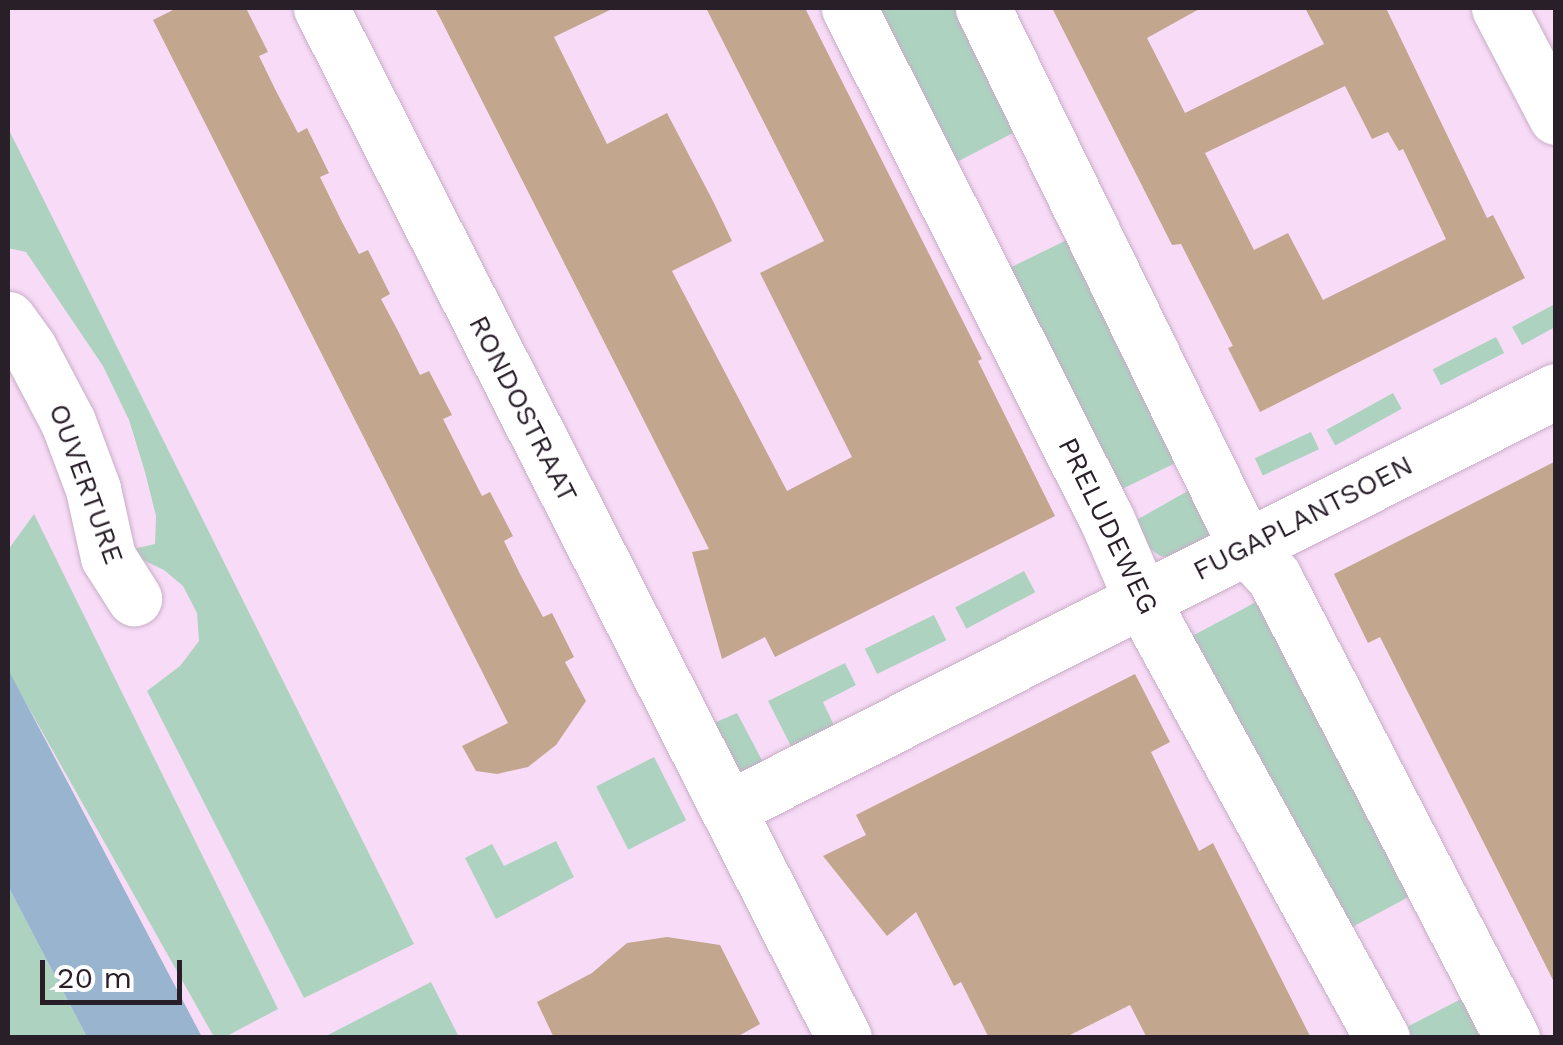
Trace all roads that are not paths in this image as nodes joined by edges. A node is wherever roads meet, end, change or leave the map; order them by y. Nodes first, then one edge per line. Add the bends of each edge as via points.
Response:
1 (321, 8) edge
2 (849, 8) edge
3 (983, 8) edge
4 (1500, 8) edge
5 (1556, 117) edge
6 (8, 319) edge
7 (1556, 392) edge
8 (1246, 547) junction
9 (134, 598) dead end
10 (1141, 599) junction
11 (729, 808) junction
12 (844, 1038) edge
13 (1382, 1038) edge
14 (1512, 1038) edge

1 - 11 street, RONDOSTRAAT
2 - 10 street, PRELUDEWEG
3 - 8 street
4 - 5 street
6 - 9 street, OUVERTURE via 68,422 108,557
7 - 8 street, FUGAPLANTSOEN
8 - 10 street, FUGAPLANTSOEN
8 - 14 street via 1274,577
10 - 11 street, FUGAPLANTSOEN
10 - 13 street, PRELUDEWEG
11 - 12 street, RONDOSTRAAT

